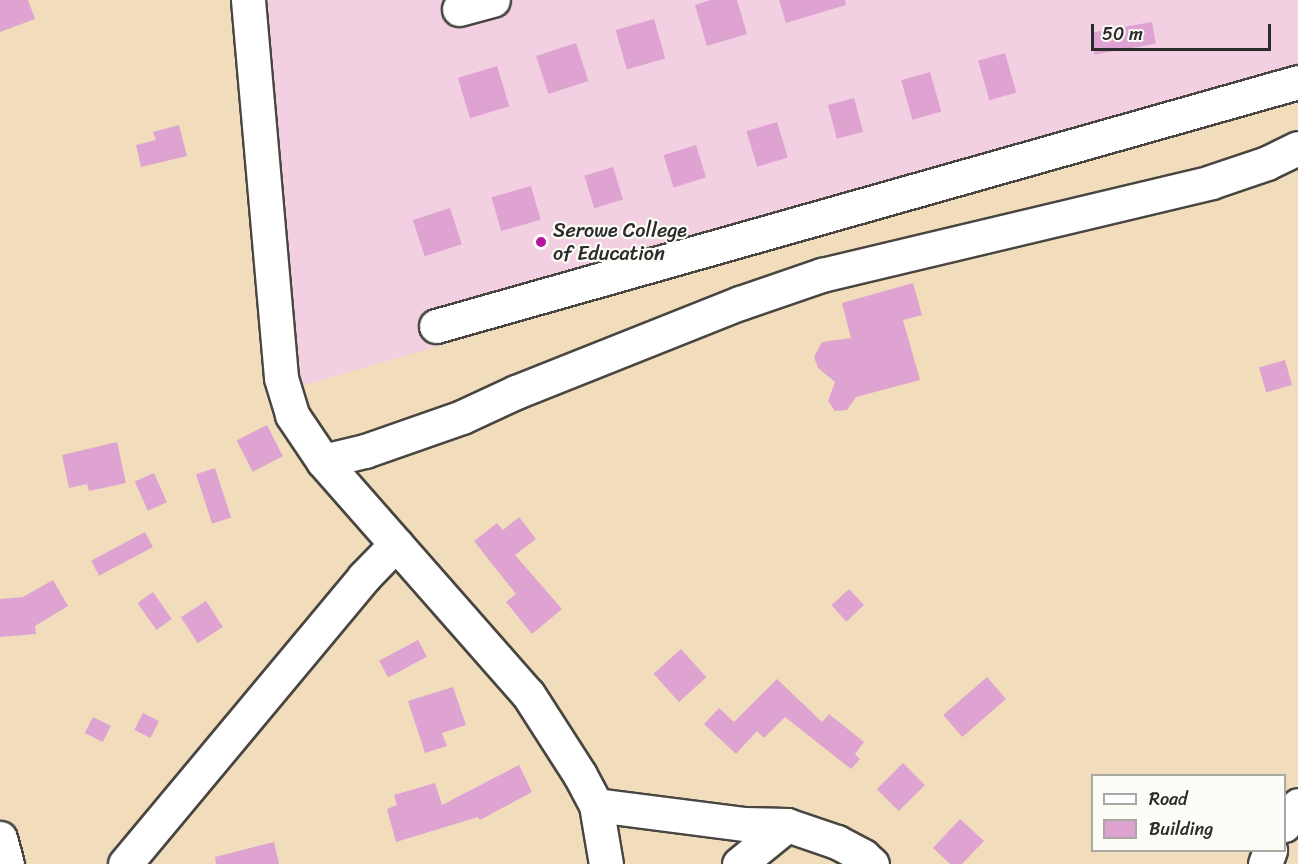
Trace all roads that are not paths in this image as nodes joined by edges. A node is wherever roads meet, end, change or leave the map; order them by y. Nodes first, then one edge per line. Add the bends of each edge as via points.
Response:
1 (248, 0) edge
2 (494, 0) edge
3 (459, 9) dead end
4 (1298, 81) edge
5 (1298, 148) edge
6 (436, 326) dead end
7 (323, 461) junction
8 (396, 543) junction
9 (596, 805) junction
10 (1298, 805) edge
11 (1286, 822) edge
12 (786, 825) junction
13 (0, 838) edge
14 (7, 864) edge
15 (125, 864) edge
16 (606, 864) edge
17 (739, 864) edge
18 (872, 864) edge

1 - 7 street via 281,378 292,415
2 - 3 street
4 - 6 street
5 - 7 street via 1211,182 822,275 740,303 462,417 365,451
7 - 8 street
8 - 9 street via 528,693
8 - 15 street via 364,576
9 - 12 street via 745,824
9 - 16 street
10 - 11 street
12 - 17 street
12 - 18 street via 837,842
13 - 14 street

